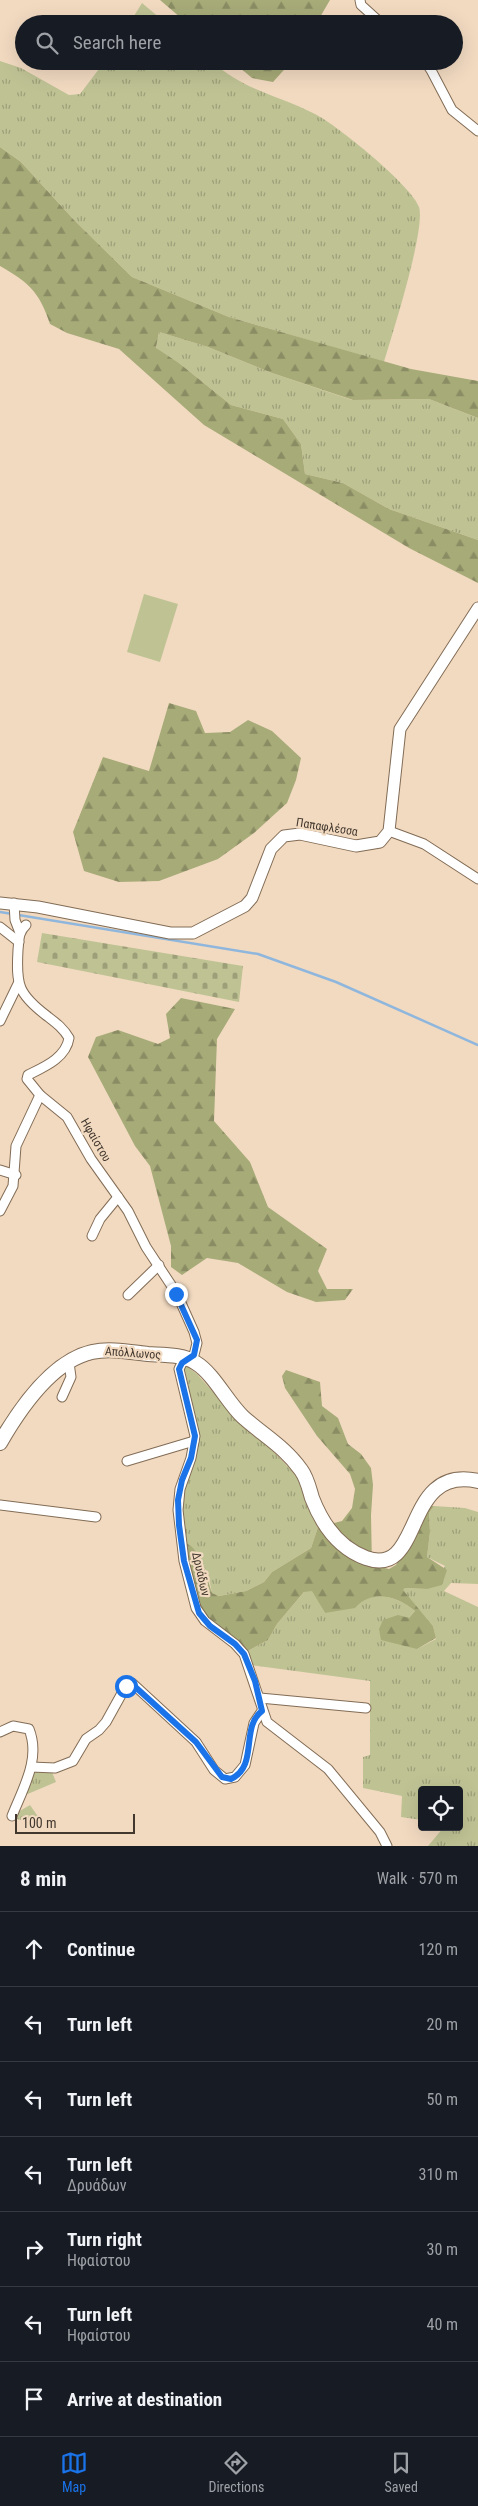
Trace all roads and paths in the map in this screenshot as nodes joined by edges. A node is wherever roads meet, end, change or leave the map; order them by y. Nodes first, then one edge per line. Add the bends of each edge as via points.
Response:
1 (360, 0) edge
2 (372, 15) edge
3 (432, 70) edge
4 (478, 131) edge
5 (478, 608) edge
6 (389, 830) junction
7 (478, 879) edge
8 (0, 903) edge
9 (15, 906) junction
10 (0, 927) edge
11 (21, 933) junction
12 (18, 984) junction
13 (0, 1020) edge
14 (40, 1095) junction
15 (0, 1170) edge
16 (16, 1175) junction
17 (118, 1197) junction
18 (0, 1211) edge
19 (92, 1236) dead end
20 (159, 1265) junction
21 (128, 1296) dead end
22 (186, 1360) junction
23 (69, 1363) junction
24 (62, 1397) dead end
25 (194, 1441) junction
26 (0, 1443) edge
27 (127, 1461) dead end
28 (478, 1481) edge
29 (0, 1505) edge
30 (96, 1517) dead end
31 (260, 1698) junction
32 (366, 1708) dead end
33 (262, 1711) junction
34 (0, 1732) edge
35 (31, 1767) junction
36 (12, 1816) dead end
37 (388, 1846) edge

1 - 2 street
3 - 4 street via 452,110
5 - 6 street via 400,729
6 - 7 street via 424,844
6 - 9 street, Παπαφλέσσα via 380,842 362,846 300,834 284,836 271,850 252,898 245,906 193,933 170,933
8 - 9 street, Παπαφλέσσα
9 - 11 street via 15,920
10 - 11 street
11 - 12 street
12 - 13 street
12 - 14 street, Ηφαίστου via 26,998 64,1029 69,1038 65,1050 50,1064 28,1075 27,1079
14 - 16 street via 16,1146
14 - 17 street, Ηφαίστου via 68,1117 91,1159
15 - 16 street
16 - 18 street
17 - 19 street via 100,1219
17 - 20 street, Ηφαίστου
20 - 21 street
20 - 22 street, Ηφαίστου via 197,1340 194,1355
22 - 23 main road, Απόλλωνος via 176,1356 110,1350 88,1354
22 - 25 street, Δρυάδων via 179,1369 193,1422
22 - 28 main road via 197,1364 241,1416 287,1453 305,1475 318,1512 331,1533 349,1549 366,1558 384,1561 393,1557 438,1486 455,1480
23 - 24 street via 71,1377
23 - 26 main road, Απόλλωνος via 36,1391
25 - 27 street
25 - 31 street, Δρυάδων via 180,1489 178,1510 183,1554 194,1600 205,1622 244,1654
29 - 30 street
31 - 32 street
31 - 33 street, Δρυάδων
33 - 35 street via 254,1723 245,1765 239,1774 228,1779 218,1774 193,1739 132,1684 126,1686 106,1722 86,1739 73,1761 55,1768
33 - 37 street, Δρυάδων via 272,1727 328,1770
34 - 35 street via 12,1726 29,1729 34,1743
35 - 36 street

